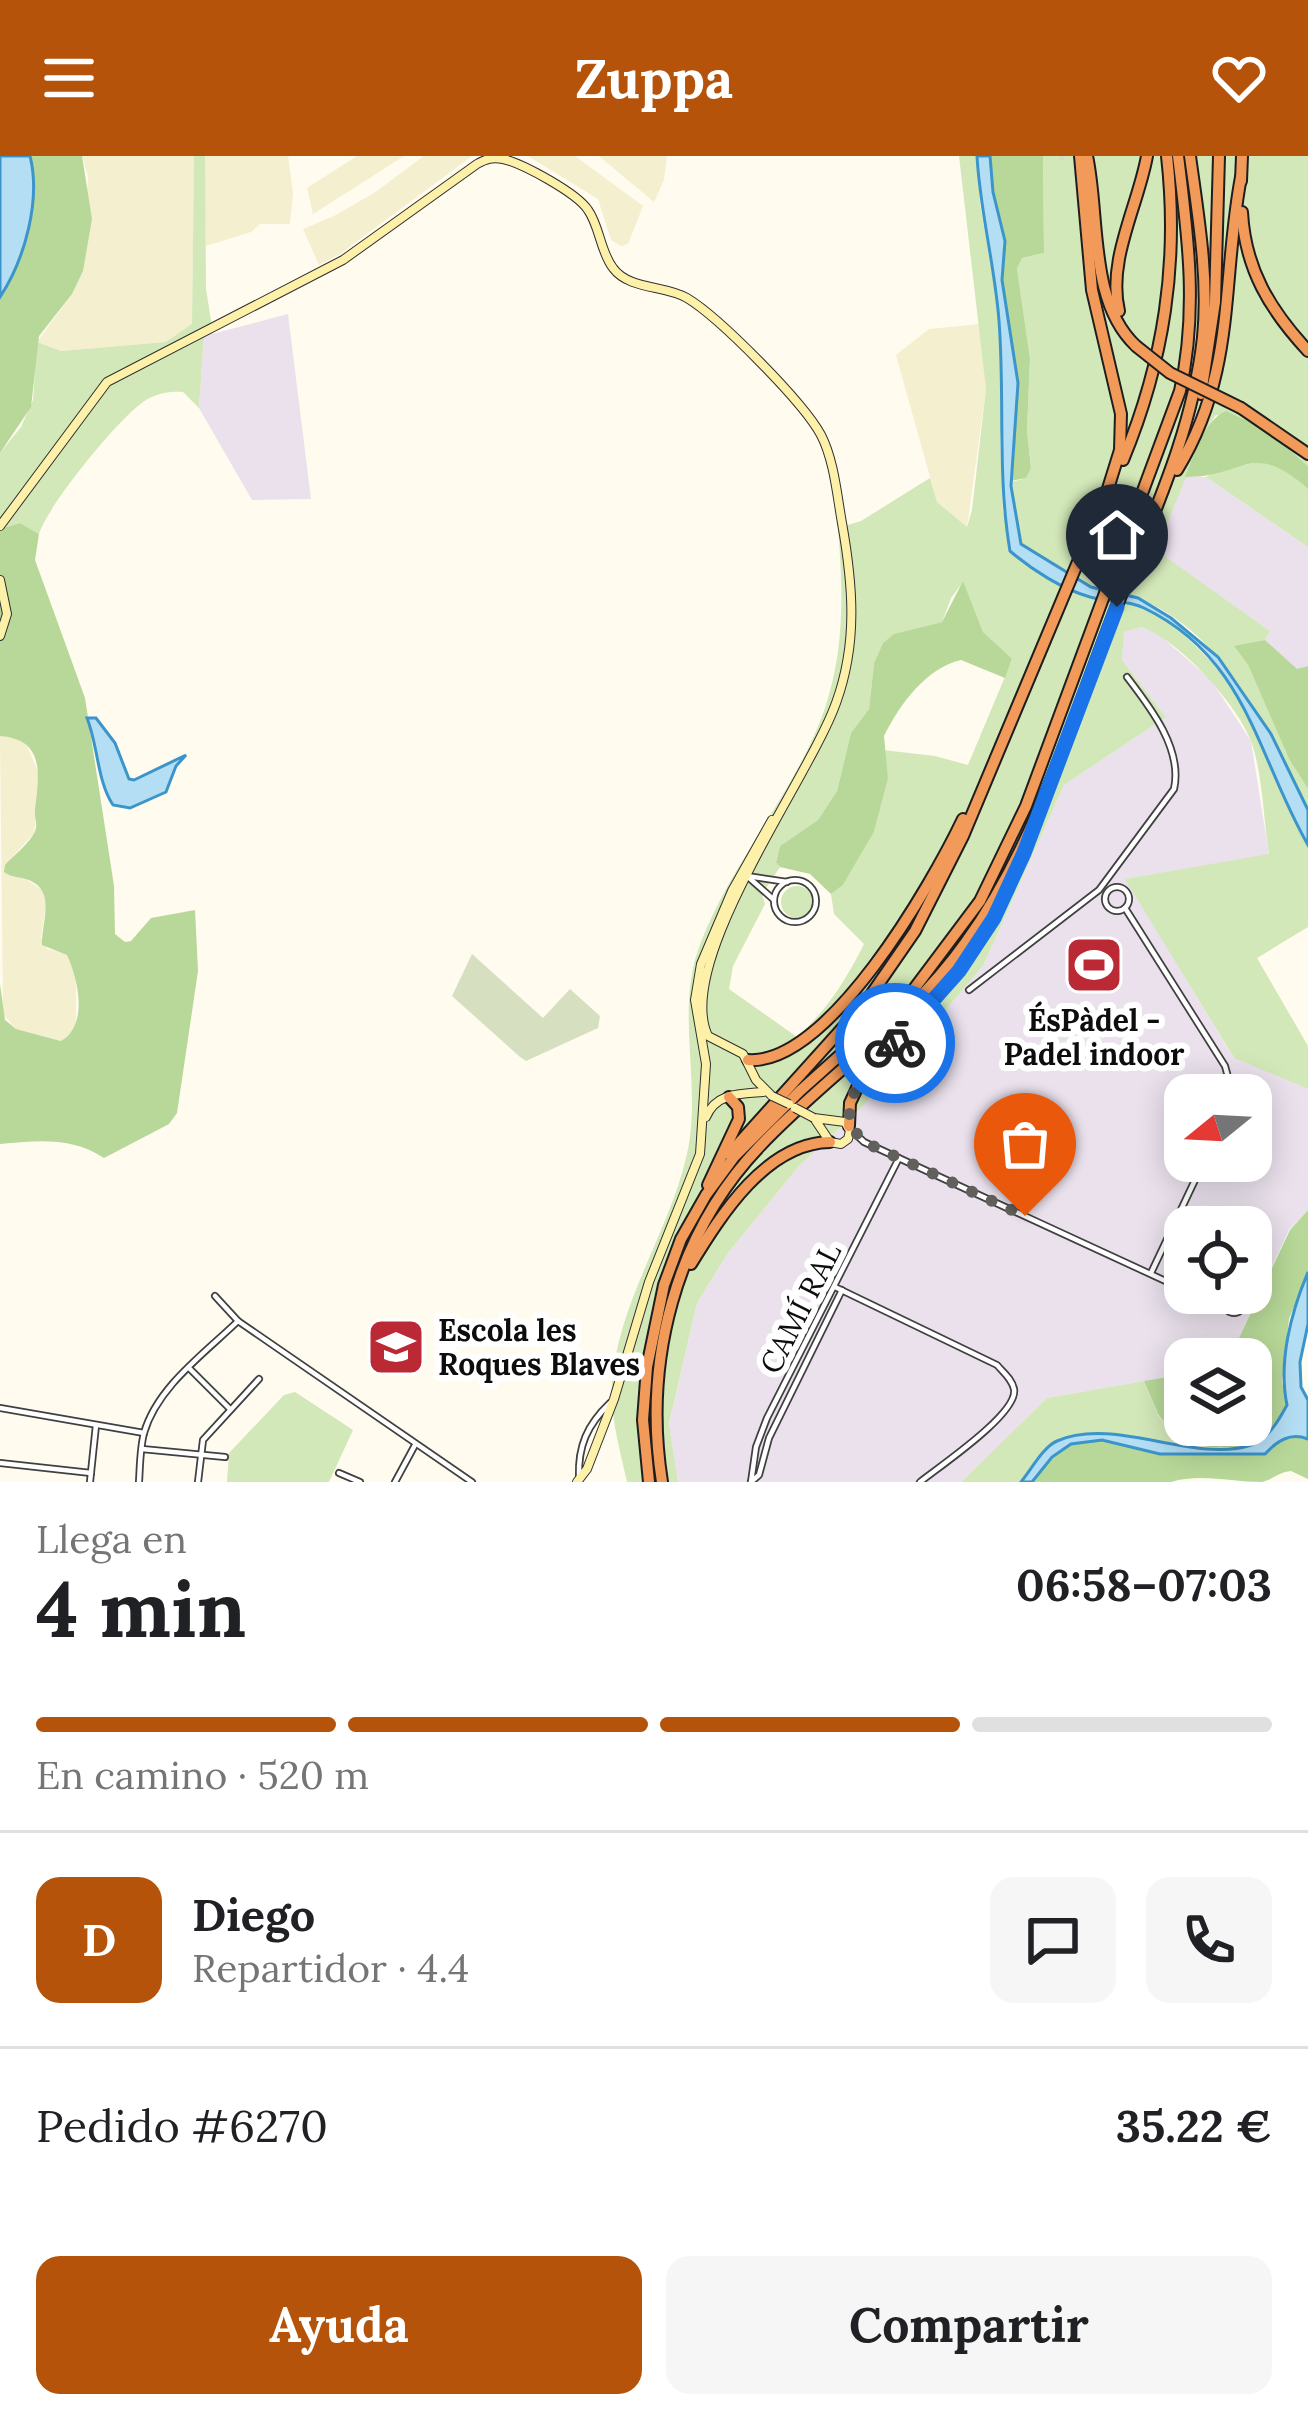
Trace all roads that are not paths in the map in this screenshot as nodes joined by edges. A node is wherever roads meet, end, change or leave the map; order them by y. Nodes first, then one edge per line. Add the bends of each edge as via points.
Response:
1 (1083, 156) edge
2 (1147, 156) edge
3 (1167, 156) edge
4 (1178, 156) edge
5 (1190, 156) edge
6 (1220, 156) edge
7 (1243, 156) edge
8 (1241, 177) junction
9 (1136, 346) junction
10 (1308, 351) edge
11 (1178, 452) junction
12 (1308, 454) edge
13 (1166, 488) junction
14 (1106, 495) junction
15 (0, 526) edge
16 (1133, 545) junction
17 (0, 580) edge
18 (0, 636) edge
19 (1127, 677) dead end
20 (1074, 699) junction
21 (1018, 702) junction
22 (1028, 841) junction
23 (753, 858) junction
24 (747, 876) junction
25 (759, 877) junction
26 (787, 882) junction
27 (754, 885) junction
28 (736, 891) junction
29 (774, 901) junction
30 (1125, 908) dead end
31 (969, 990) dead end
32 (728, 1049) junction
33 (748, 1060) junction
34 (706, 1064) junction
35 (752, 1074) junction
36 (1227, 1074) edge
37 (705, 1080) junction
38 (768, 1094) junction
39 (731, 1096) junction
40 (814, 1118) junction
41 (835, 1120) junction
42 (704, 1123) junction
43 (849, 1126) junction
44 (827, 1137) junction
45 (845, 1142) junction
46 (864, 1142) junction
47 (899, 1158) junction
48 (716, 1180) junction
49 (1194, 1182) edge
50 (706, 1195) junction
51 (684, 1270) junction
52 (1151, 1273) junction
53 (1164, 1279) edge
54 (838, 1289) junction
55 (215, 1296) dead end
56 (238, 1321) junction
57 (189, 1368) junction
58 (260, 1378) dead end
59 (614, 1399) junction
60 (0, 1408) edge
61 (230, 1409) junction
62 (96, 1425) junction
63 (144, 1433) junction
64 (415, 1445) junction
65 (142, 1449) junction
66 (200, 1455) junction
67 (225, 1457) dead end
68 (0, 1463) edge
69 (91, 1472) junction
70 (339, 1473) dead end
71 (581, 1481) edge
72 (90, 1482) edge
73 (139, 1482) edge
74 (198, 1482) edge
75 (360, 1482) edge
76 (395, 1482) edge
77 (472, 1482) edge
78 (649, 1482) edge
79 (662, 1482) edge
80 (751, 1482) edge
81 (920, 1482) edge

1 - 9 highway via 1109,302
1 - 14 highway via 1092,290 1121,414
2 - 9 highway via 1116,275 1118,308
3 - 14 highway via 1172,236 1163,338 1137,428
4 - 16 highway via 1190,338
5 - 11 highway via 1203,334
6 - 11 highway via 1211,346
7 - 8 highway
8 - 10 highway via 1250,263 1268,303
8 - 13 highway via 1217,373
9 - 12 highway, bridge
11 - 13 highway
13 - 16 highway
14 - 21 highway
15 - 23 main road via 113,378 344,260 476,164 513,162 582,203 618,274 679,294 711,317 825,444 853,623 836,704
16 - 20 highway
17 - 18 main road via 7,614
19 - 31 street via 1156,715 1176,783 1094,895
20 - 22 highway
20 - 48 highway via 1003,858 958,933 914,989 784,1106
21 - 33 highway via 940,863 880,956 796,1048
21 - 48 highway via 915,931 866,1002 747,1130
22 - 43 highway via 994,918 959,971 857,1088
22 - 51 highway via 918,1004 743,1165
23 - 24 main road
23 - 25 street
23 - 28 main road
24 - 25 street
24 - 27 street
24 - 28 main road
25 - 26 street
26 - 29 street
26 - 29 street via 814,891 812,915 785,920
27 - 28 street
27 - 29 street
28 - 32 main road via 701,991 706,1031
28 - 34 main road via 698,977 695,1011
30 - 36 street
32 - 33 main road
32 - 34 main road
33 - 35 main road
34 - 37 main road
35 - 38 main road
35 - 39 main road
37 - 39 main road
37 - 42 main road
38 - 39 main road
38 - 40 main road, bridge
39 - 42 main road via 712,1105
39 - 50 highway via 739,1119
40 - 41 main road
40 - 44 main road
41 - 43 main road
41 - 44 main road
42 - 59 main road
43 - 45 main road
43 - 46 street
44 - 45 main road
44 - 51 highway via 778,1159
45 - 46 street
46 - 47 street
47 - 52 street
47 - 54 street, CAMÍ RAL
48 - 50 highway
49 - 52 street
50 - 78 highway via 681,1239 653,1328 644,1420
51 - 79 highway via 658,1369
52 - 53 street
54 - 80 street, CAMÍ RAL via 761,1432
54 - 81 street via 998,1365 1010,1380 1012,1404
55 - 56 street
56 - 57 street
56 - 64 street
57 - 61 street
57 - 63 street
58 - 61 street
59 - 71 main road
59 - 71 street via 594,1417 577,1452
60 - 62 street
61 - 66 street
62 - 63 street
62 - 69 street
63 - 65 street
64 - 76 street
64 - 77 street
65 - 66 street
65 - 73 street
66 - 67 street
66 - 74 street
68 - 69 street
69 - 72 street
70 - 75 street

